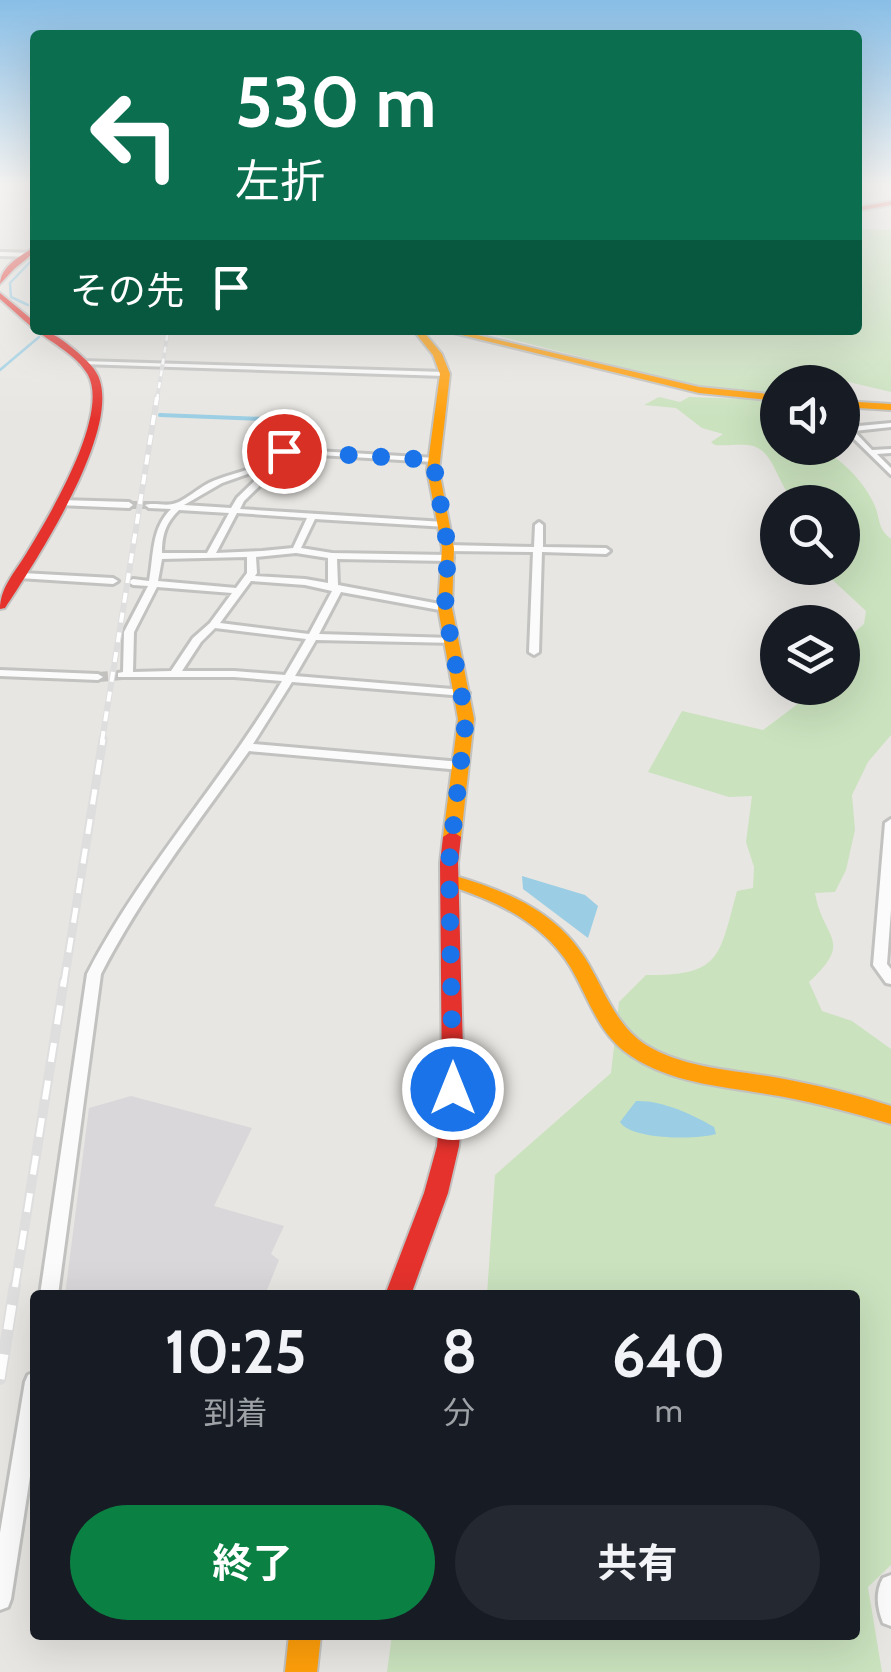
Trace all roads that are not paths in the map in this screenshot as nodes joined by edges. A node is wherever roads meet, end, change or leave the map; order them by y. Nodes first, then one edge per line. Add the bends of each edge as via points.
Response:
1 (20, 264) edge
2 (0, 282) edge
3 (3, 303) edge
4 (30, 307) edge
5 (30, 321) edge
6 (49, 335) edge
7 (421, 335) edge
8 (466, 335) edge
9 (83, 363) junction
10 (445, 374) junction
11 (760, 396) edge
12 (860, 405) edge
13 (891, 408) edge
14 (891, 425) edge
15 (891, 451) edge
16 (871, 452) junction
17 (433, 460) junction
18 (278, 462) junction
19 (891, 473) edge
20 (61, 503) junction
21 (129, 505) tunnel mouth
22 (150, 505) tunnel mouth
23 (175, 508) junction
24 (233, 512) junction
25 (313, 516) junction
26 (539, 524) dead end
27 (444, 525) junction
28 (537, 549) junction
29 (296, 550) junction
30 (606, 552) dead end
31 (448, 553) junction
32 (211, 554) junction
33 (158, 556) junction
34 (332, 556) junction
35 (251, 558) junction
36 (22, 576) junction
37 (248, 578) junction
38 (114, 581) dead end
39 (133, 582) dead end
40 (153, 584) junction
41 (336, 588) junction
42 (239, 591) junction
43 (0, 605) edge
44 (445, 608) junction
45 (213, 625) junction
46 (313, 636) junction
47 (452, 641) junction
48 (534, 652) dead end
49 (176, 672) junction
50 (0, 674) edge
51 (98, 677) tunnel mouth
52 (290, 680) junction
53 (464, 694) junction
54 (246, 746) junction
55 (461, 766) junction
56 (891, 823) edge
57 (452, 881) junction
58 (891, 978) edge
59 (891, 1116) edge
60 (50, 1290) edge
61 (400, 1290) edge
62 (30, 1413) edge
63 (891, 1586) edge
64 (0, 1599) edge
65 (891, 1616) edge
66 (304, 1640) edge
67 (301, 1672) edge

1 - 2 street
3 - 4 street
3 - 5 street
6 - 9 street
7 - 10 street
8 - 11 street via 698,390
9 - 10 street
9 - 20 street via 95,381 98,406
10 - 17 street
12 - 13 street
14 - 16 street via 848,429
15 - 16 street
16 - 19 street
17 - 18 street via 284,451
17 - 27 street
18 - 23 street via 201,490
18 - 24 street
20 - 21 street
20 - 36 street
22 - 23 street
23 - 24 street
23 - 33 street via 158,532
24 - 25 street
24 - 32 street
25 - 27 street
25 - 29 street
26 - 28 street
27 - 31 street
28 - 30 street
28 - 31 street
28 - 48 street
29 - 34 street
29 - 35 street
31 - 34 street
31 - 44 street
32 - 33 street
32 - 35 street
33 - 40 street
34 - 41 street
35 - 37 street
36 - 38 street
36 - 43 street
37 - 41 street
37 - 42 street
39 - 40 street
40 - 42 street
40 - 49 street via 129,632 125,675
41 - 44 street
41 - 46 street
42 - 45 street
44 - 47 street
45 - 46 street
45 - 49 street
46 - 47 street
46 - 52 street
47 - 53 street
49 - 52 street
50 - 51 street
52 - 53 street
52 - 54 street
53 - 55 street
54 - 55 street
54 - 60 street via 108,943 94,974
55 - 57 street
56 - 58 street via 880,966
57 - 59 street via 499,896 555,933 608,1025 640,1052 675,1068 813,1093
57 - 61 street via 448,1146
62 - 64 street
63 - 65 street
66 - 67 street

